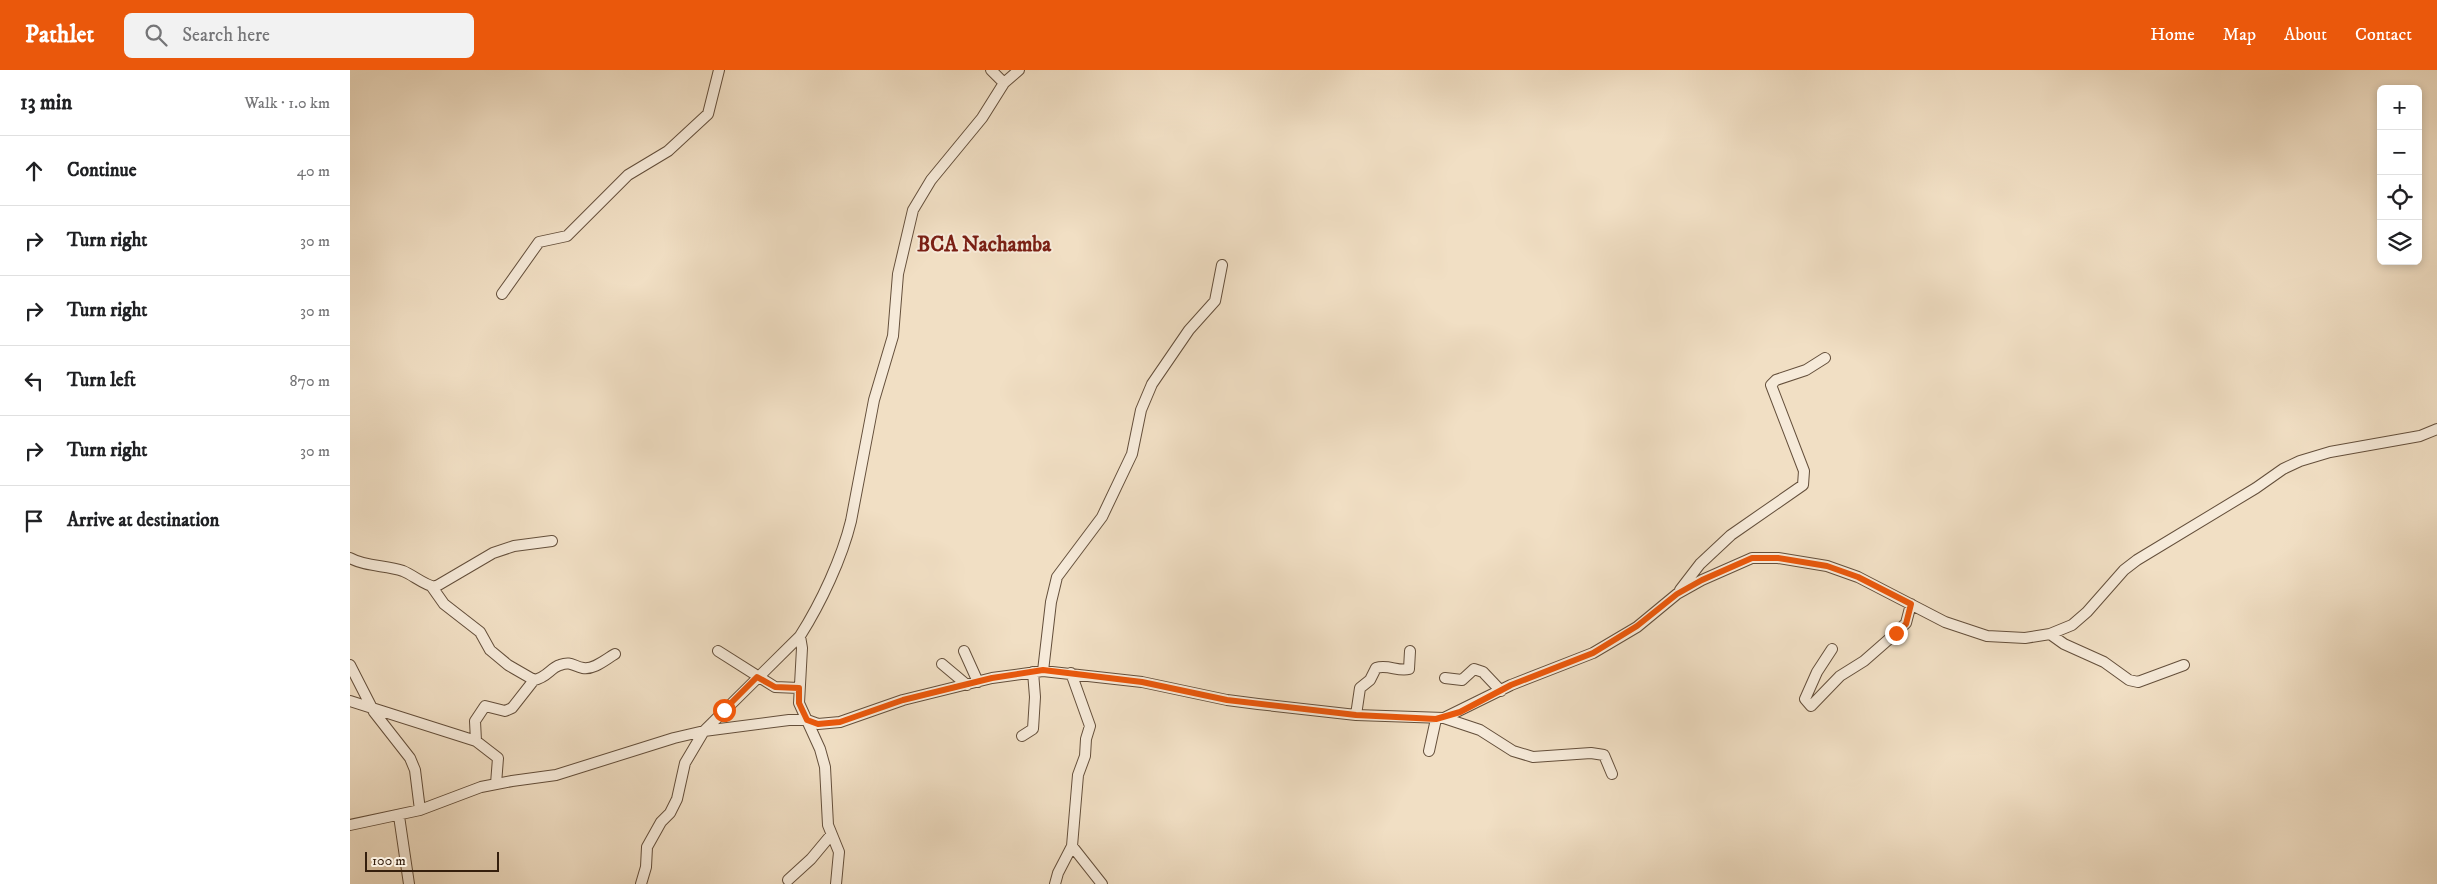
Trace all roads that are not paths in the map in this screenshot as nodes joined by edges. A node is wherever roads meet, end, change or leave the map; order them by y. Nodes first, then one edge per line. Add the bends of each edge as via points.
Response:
1 (719, 70) edge
2 (991, 70) edge
3 (1019, 70) edge
4 (1004, 84) junction
5 (1222, 265) dead end
6 (502, 294) dead end
7 (1825, 358) dead end
8 (2437, 429) edge
9 (552, 541) dead end
10 (350, 558) edge
11 (432, 587) junction
12 (1677, 594) junction
13 (1911, 604) junction
14 (2050, 634) junction
15 (800, 636) junction
16 (1832, 648) dead end
17 (718, 651) dead end
18 (964, 651) dead end
19 (1410, 651) dead end
20 (615, 654) dead end
21 (942, 664) dead end
22 (350, 665) edge
23 (2184, 665) dead end
24 (1038, 671) junction
25 (1071, 673) junction
26 (757, 677) junction
27 (1445, 678) dead end
28 (534, 680) junction
29 (978, 682) junction
30 (967, 685) junction
31 (799, 688) junction
32 (1501, 691) junction
33 (350, 701) edge
34 (371, 706) junction
35 (1356, 715) junction
36 (1440, 719) junction
37 (807, 720) junction
38 (704, 732) junction
39 (1022, 736) dead end
40 (476, 741) junction
41 (1429, 751) dead end
42 (1612, 774) dead end
43 (496, 784) junction
44 (420, 810) junction
45 (400, 816) junction
46 (350, 825) edge
47 (831, 835) junction
48 (1072, 846) junction
49 (788, 880) dead end
50 (409, 884) edge
51 (641, 884) edge
52 (836, 884) edge
53 (1055, 884) edge
54 (1102, 884) edge

1 - 6 street via 708,114 668,151 628,175 566,236 539,242
2 - 4 street
3 - 4 street
4 - 15 street via 982,118 924,188 913,210 898,274 894,336 873,408 852,521 811,619
5 - 24 street via 1215,301 1189,330 1152,384 1138,418 1132,454 1102,517 1056,577
7 - 12 street via 1771,385 1804,471 1803,485 1731,535 1700,564
8 - 14 street via 2420,436 2313,456 2283,469 2137,560 2072,625
9 - 11 street via 501,550
10 - 11 street via 402,571
11 - 28 street via 444,604 480,632 490,650
12 - 13 street via 1741,562 1761,557 1827,566 1858,577
12 - 32 street via 1637,626 1600,649
13 - 14 street via 1945,622 1987,636 2026,638
13 - 16 street via 1906,624 1864,661 1840,676 1811,706 1805,699
14 - 23 street via 2138,682
15 - 26 street
15 - 31 street
17 - 26 street
18 - 29 street
19 - 35 street via 1409,669 1376,668 1370,680 1360,688
20 - 28 street via 592,667 583,668 571,662 558,665 544,678
21 - 30 street
22 - 34 street
24 - 25 street
24 - 29 street
24 - 39 street via 1033,729
25 - 35 street via 1142,682 1227,700
25 - 48 street via 1090,726 1077,782
26 - 31 street via 775,687
26 - 38 street
27 - 32 street via 1462,680 1474,669 1483,672
28 - 40 street via 512,708 505,711 486,706 475,720
29 - 30 street
30 - 37 street via 903,700 840,722 818,724
31 - 37 street via 799,703
32 - 36 street
33 - 34 street
34 - 40 street
34 - 44 street via 410,758 415,770
35 - 36 street
36 - 41 street
36 - 42 street via 1480,730 1513,751 1532,757 1591,753 1604,756
37 - 38 street
37 - 47 street via 825,767
38 - 43 street via 651,744 556,775
38 - 51 street via 685,763 670,813 647,847
40 - 43 street via 498,758
43 - 44 street
44 - 45 street
45 - 46 street
45 - 50 street
47 - 49 street
47 - 52 street via 839,852
48 - 53 street
48 - 54 street

